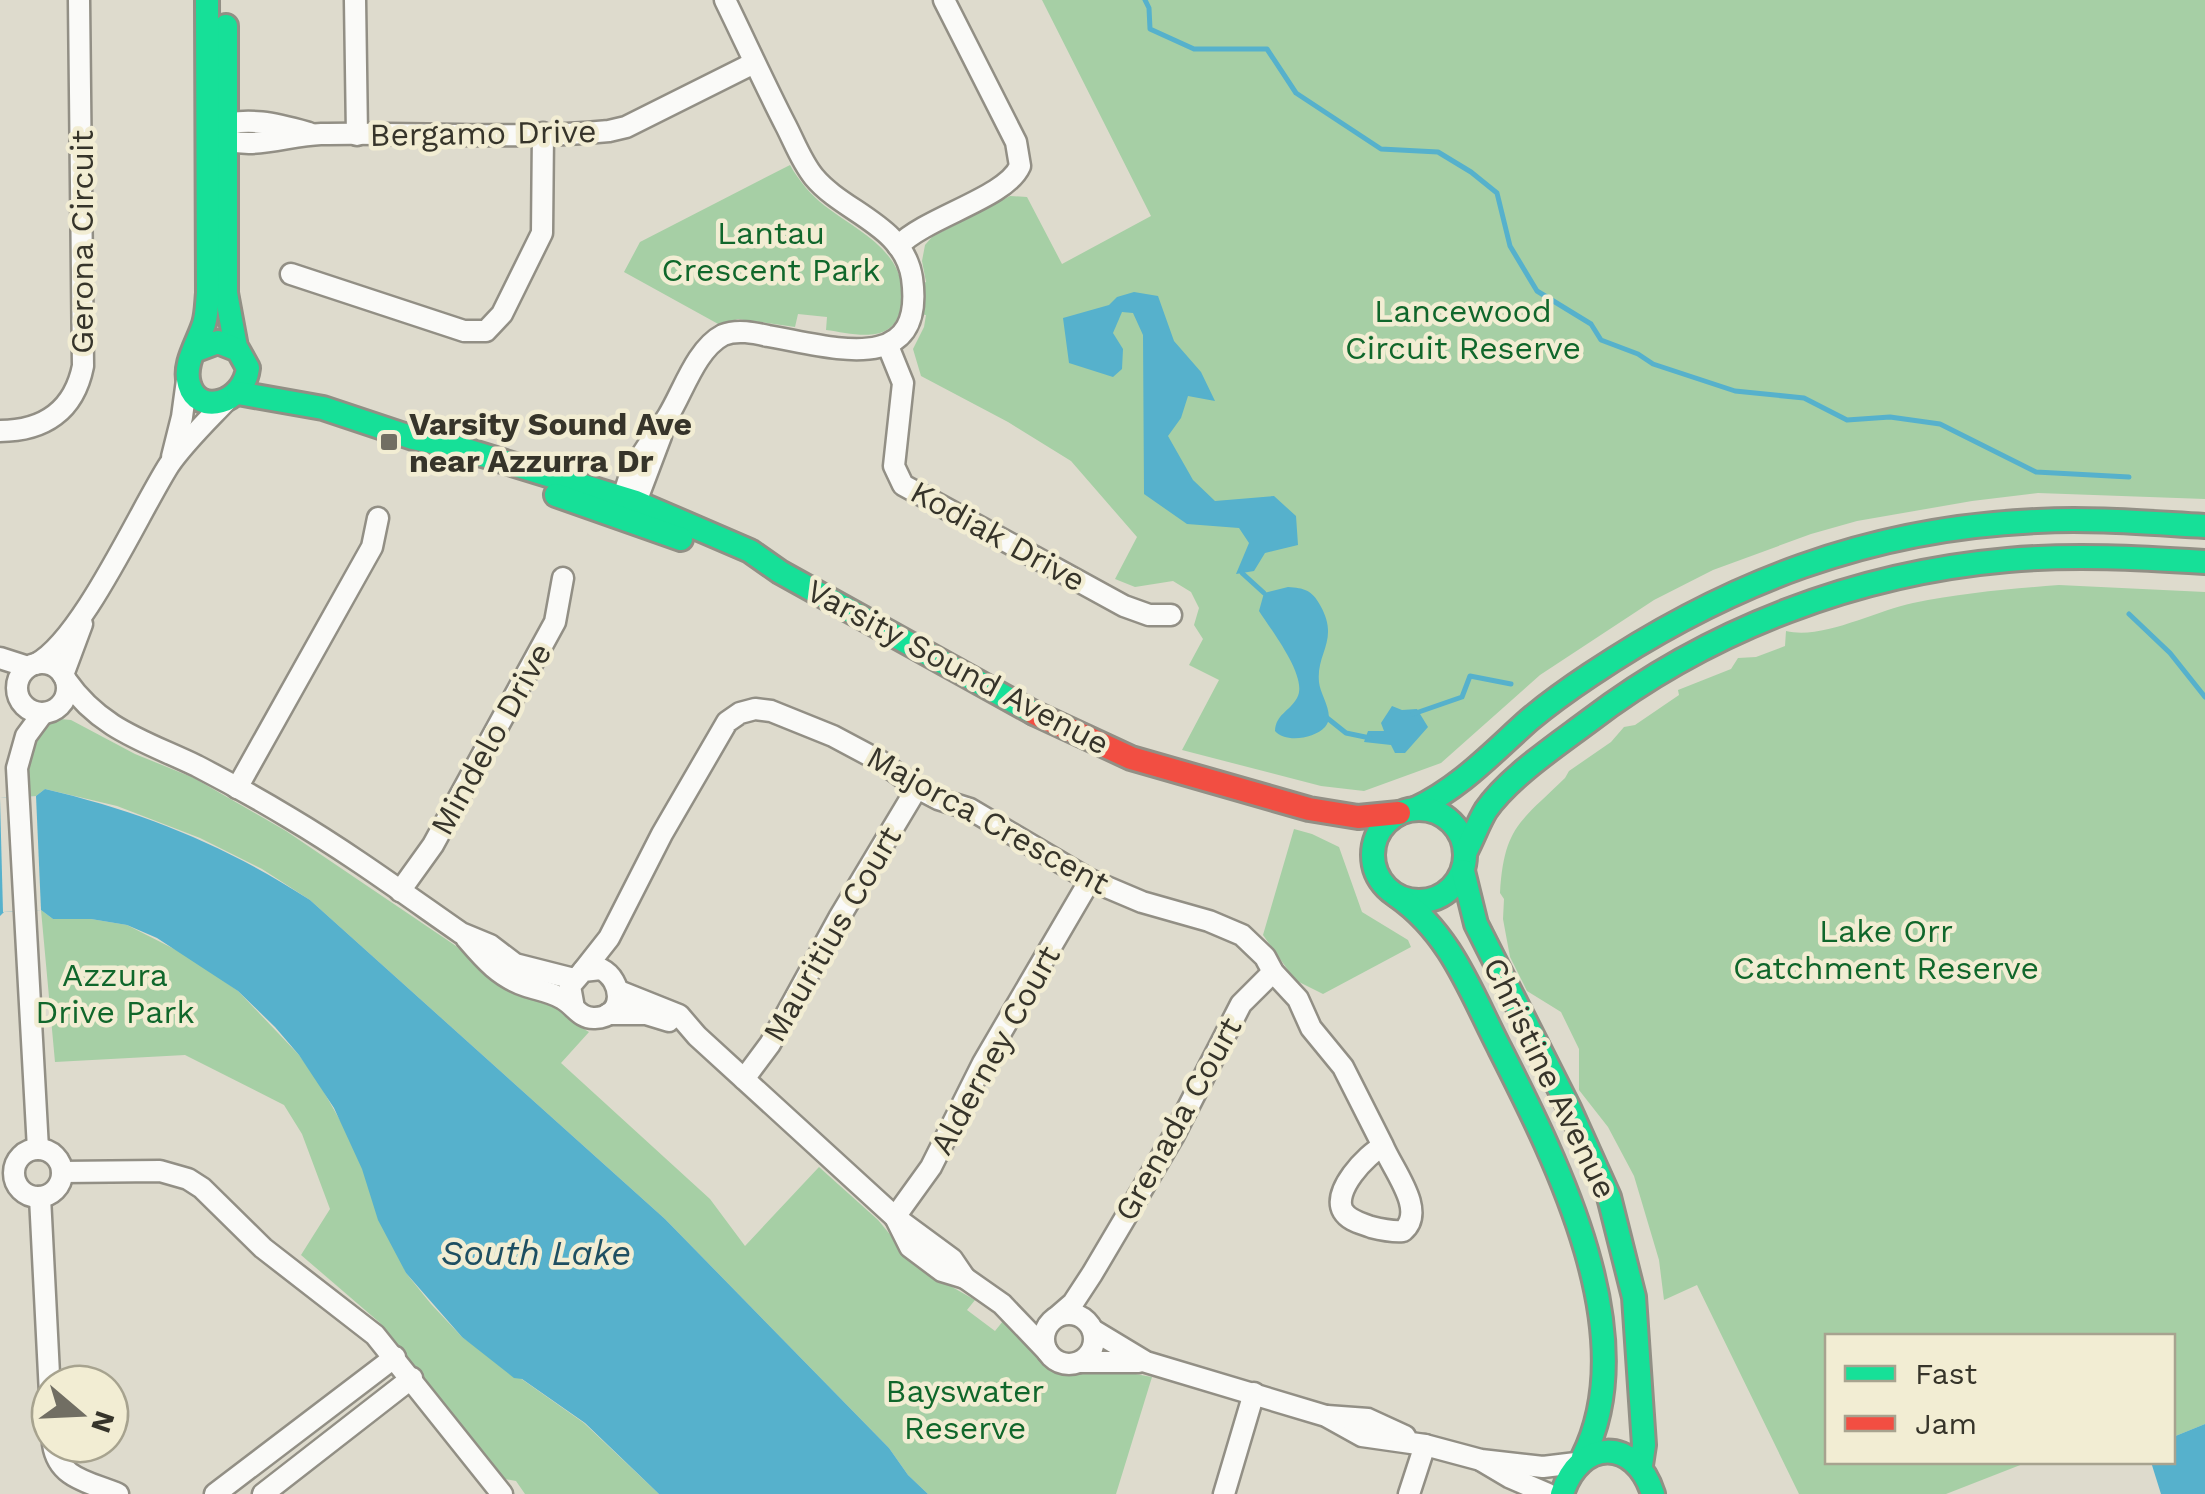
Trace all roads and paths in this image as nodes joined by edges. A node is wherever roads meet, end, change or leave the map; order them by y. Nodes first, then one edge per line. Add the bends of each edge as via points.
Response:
1 (79, 0) edge
2 (206, 0) edge
3 (225, 0) edge
4 (355, 0) edge
5 (725, 0) edge
6 (944, 0) edge
7 (754, 63) junction
8 (221, 132) junction
9 (543, 133) junction
10 (357, 135) junction
11 (898, 246) junction
12 (291, 274) dead end
13 (888, 346) junction
14 (194, 351) junction
15 (240, 352) junction
16 (187, 380) junction
17 (232, 397) junction
18 (323, 408) junction
19 (0, 431) edge
20 (170, 464) junction
21 (627, 506) junction
22 (378, 518) dead end
23 (2205, 526) edge
24 (2205, 562) edge
25 (564, 578) dead end
26 (87, 608) junction
27 (1171, 615) dead end
28 (0, 658) edge
29 (32, 666) junction
30 (0, 672) edge
31 (64, 677) junction
32 (18, 694) junction
33 (48, 711) junction
34 (110, 725) junction
35 (17, 768) junction
36 (237, 788) junction
37 (917, 788) junction
38 (1309, 809) junction
39 (1407, 811) junction
40 (1373, 859) junction
41 (1464, 861) junction
42 (1090, 880) junction
43 (400, 891) junction
44 (1397, 896) junction
45 (461, 933) junction
46 (609, 938) junction
47 (1273, 972) junction
48 (578, 975) junction
49 (614, 982) junction
50 (574, 1008) junction
51 (608, 1014) junction
52 (697, 1036) junction
53 (744, 1079) junction
54 (1382, 1146) dead end
55 (38, 1149) junction
56 (62, 1172) junction
57 (7, 1174) edge
58 (40, 1198) junction
59 (895, 1217) junction
60 (1092, 1274) junction
61 (1002, 1304) junction
62 (1054, 1319) junction
63 (1092, 1329) junction
64 (1047, 1351) junction
65 (395, 1357) junction
66 (1080, 1362) junction
67 (1146, 1362) junction
68 (48, 1364) edge
69 (412, 1378) junction
70 (1254, 1393) junction
71 (1424, 1445) junction
72 (1480, 1460) junction
73 (1580, 1460) junction
74 (58, 1464) edge
75 (1641, 1465) junction
76 (223, 1492) edge
77 (118, 1494) edge
78 (264, 1494) edge
79 (502, 1494) edge
80 (1224, 1494) edge
81 (1409, 1494) edge
82 (1548, 1494) edge
83 (1562, 1494) edge
84 (1653, 1494) edge

1 - 19 street, Gerona Circuit via 80,383 47,423
2 - 8 main road
3 - 8 main road
4 - 10 street
5 - 7 street
6 - 11 street via 1016,142 1020,166 1008,184
7 - 9 street, Bergamo Drive via 626,127
7 - 11 street via 812,174
8 - 10 street, Bergamo Drive via 282,125
8 - 14 main road via 206,319
8 - 15 main road via 226,293
9 - 10 street, Bergamo Drive
9 - 12 street via 542,233 502,314 486,331 464,331
11 - 13 street via 910,269 912,314 905,332
13 - 21 street via 722,336 704,353 640,454
13 - 27 street, Kodiak Drive via 903,383 894,457 898,480 1124,606
14 - 15 main road via 210,341 228,342
14 - 16 main road
15 - 17 main road via 247,376
15 - 18 main road, Varsity Sound Avenue via 269,379
16 - 17 main road via 198,396 216,402
16 - 20 street
17 - 18 main road, Varsity Sound Avenue
17 - 20 street
18 - 21 main road, Varsity Sound Avenue via 457,459
20 - 26 street
21 - 38 main road, Varsity Sound Avenue via 770,574 780,572 1092,743
22 - 36 street via 372,547
23 - 39 main road via 2082,520 1986,526 1870,546 1779,573 1648,635 1545,707 1444,796
24 - 41 main road via 2086,556 1982,562 1844,590 1778,614 1723,638 1600,712 1497,798
25 - 43 street, Mindelo Drive via 555,622 434,844
26 - 29 street
26 - 31 street
28 - 29 street
29 - 31 street via 52,665
29 - 32 street via 19,678
30 - 32 street
31 - 33 street via 66,694
31 - 34 street
32 - 33 street via 28,708
32 - 35 street via 11,752
33 - 34 street
33 - 35 street via 26,736
34 - 36 street
35 - 55 street
36 - 43 street
37 - 42 street, Majorca Crescent via 970,809
37 - 46 street, Majorca Crescent via 832,736 771,711 740,713 717,738
37 - 53 street, Mauritius Court
38 - 39 main road, Varsity Sound Avenue via 1358,818
38 - 40 main road, Varsity Sound Avenue via 1354,830
39 - 40 main road via 1379,832
39 - 41 main road via 1429,810 1453,823
40 - 44 main road
41 - 44 main road via 1442,895 1412,901
41 - 75 main road, Christine Avenue via 1476,924 1610,1197 1634,1297
42 - 47 street, Majorca Crescent via 1242,935
42 - 59 street, Alderney Court via 931,1167
43 - 45 street
44 - 73 main road, Christine Avenue via 1419,908 1458,964 1583,1230 1604,1360 1599,1424
45 - 48 street via 524,968
45 - 50 street via 508,979
46 - 48 street, Majorca Crescent
46 - 49 street, Majorca Crescent
47 - 54 street, Majorca Crescent via 1343,1066
47 - 60 street, Grenada Court via 1241,1004
48 - 49 street via 601,969
48 - 50 street via 569,994
49 - 51 street via 619,1000
49 - 52 street via 679,1014
50 - 51 street via 586,1017
51 - 52 street via 646,1014
52 - 53 street
53 - 59 street
55 - 56 street via 53,1154
55 - 57 street
56 - 58 street via 56,1190
56 - 65 street via 146,1170 188,1180 263,1248 365,1324
57 - 58 street
58 - 68 street
59 - 61 street
60 - 62 street, Grenada Court
60 - 63 street, Grenada Court
61 - 62 street
61 - 64 street
62 - 63 street via 1080,1316
62 - 64 street via 1044,1336
63 - 66 street via 1094,1345
63 - 67 street
64 - 66 street via 1065,1364
65 - 69 street
65 - 76 street
66 - 67 street
67 - 70 street
69 - 78 street
69 - 79 street
70 - 71 street via 1326,1416 1368,1419
70 - 80 street
71 - 72 street
71 - 81 street
72 - 73 street via 1543,1467
72 - 82 street
73 - 75 main road via 1614,1451
73 - 83 main road, Christine Avenue
74 - 77 street
75 - 84 main road, Christine Avenue

